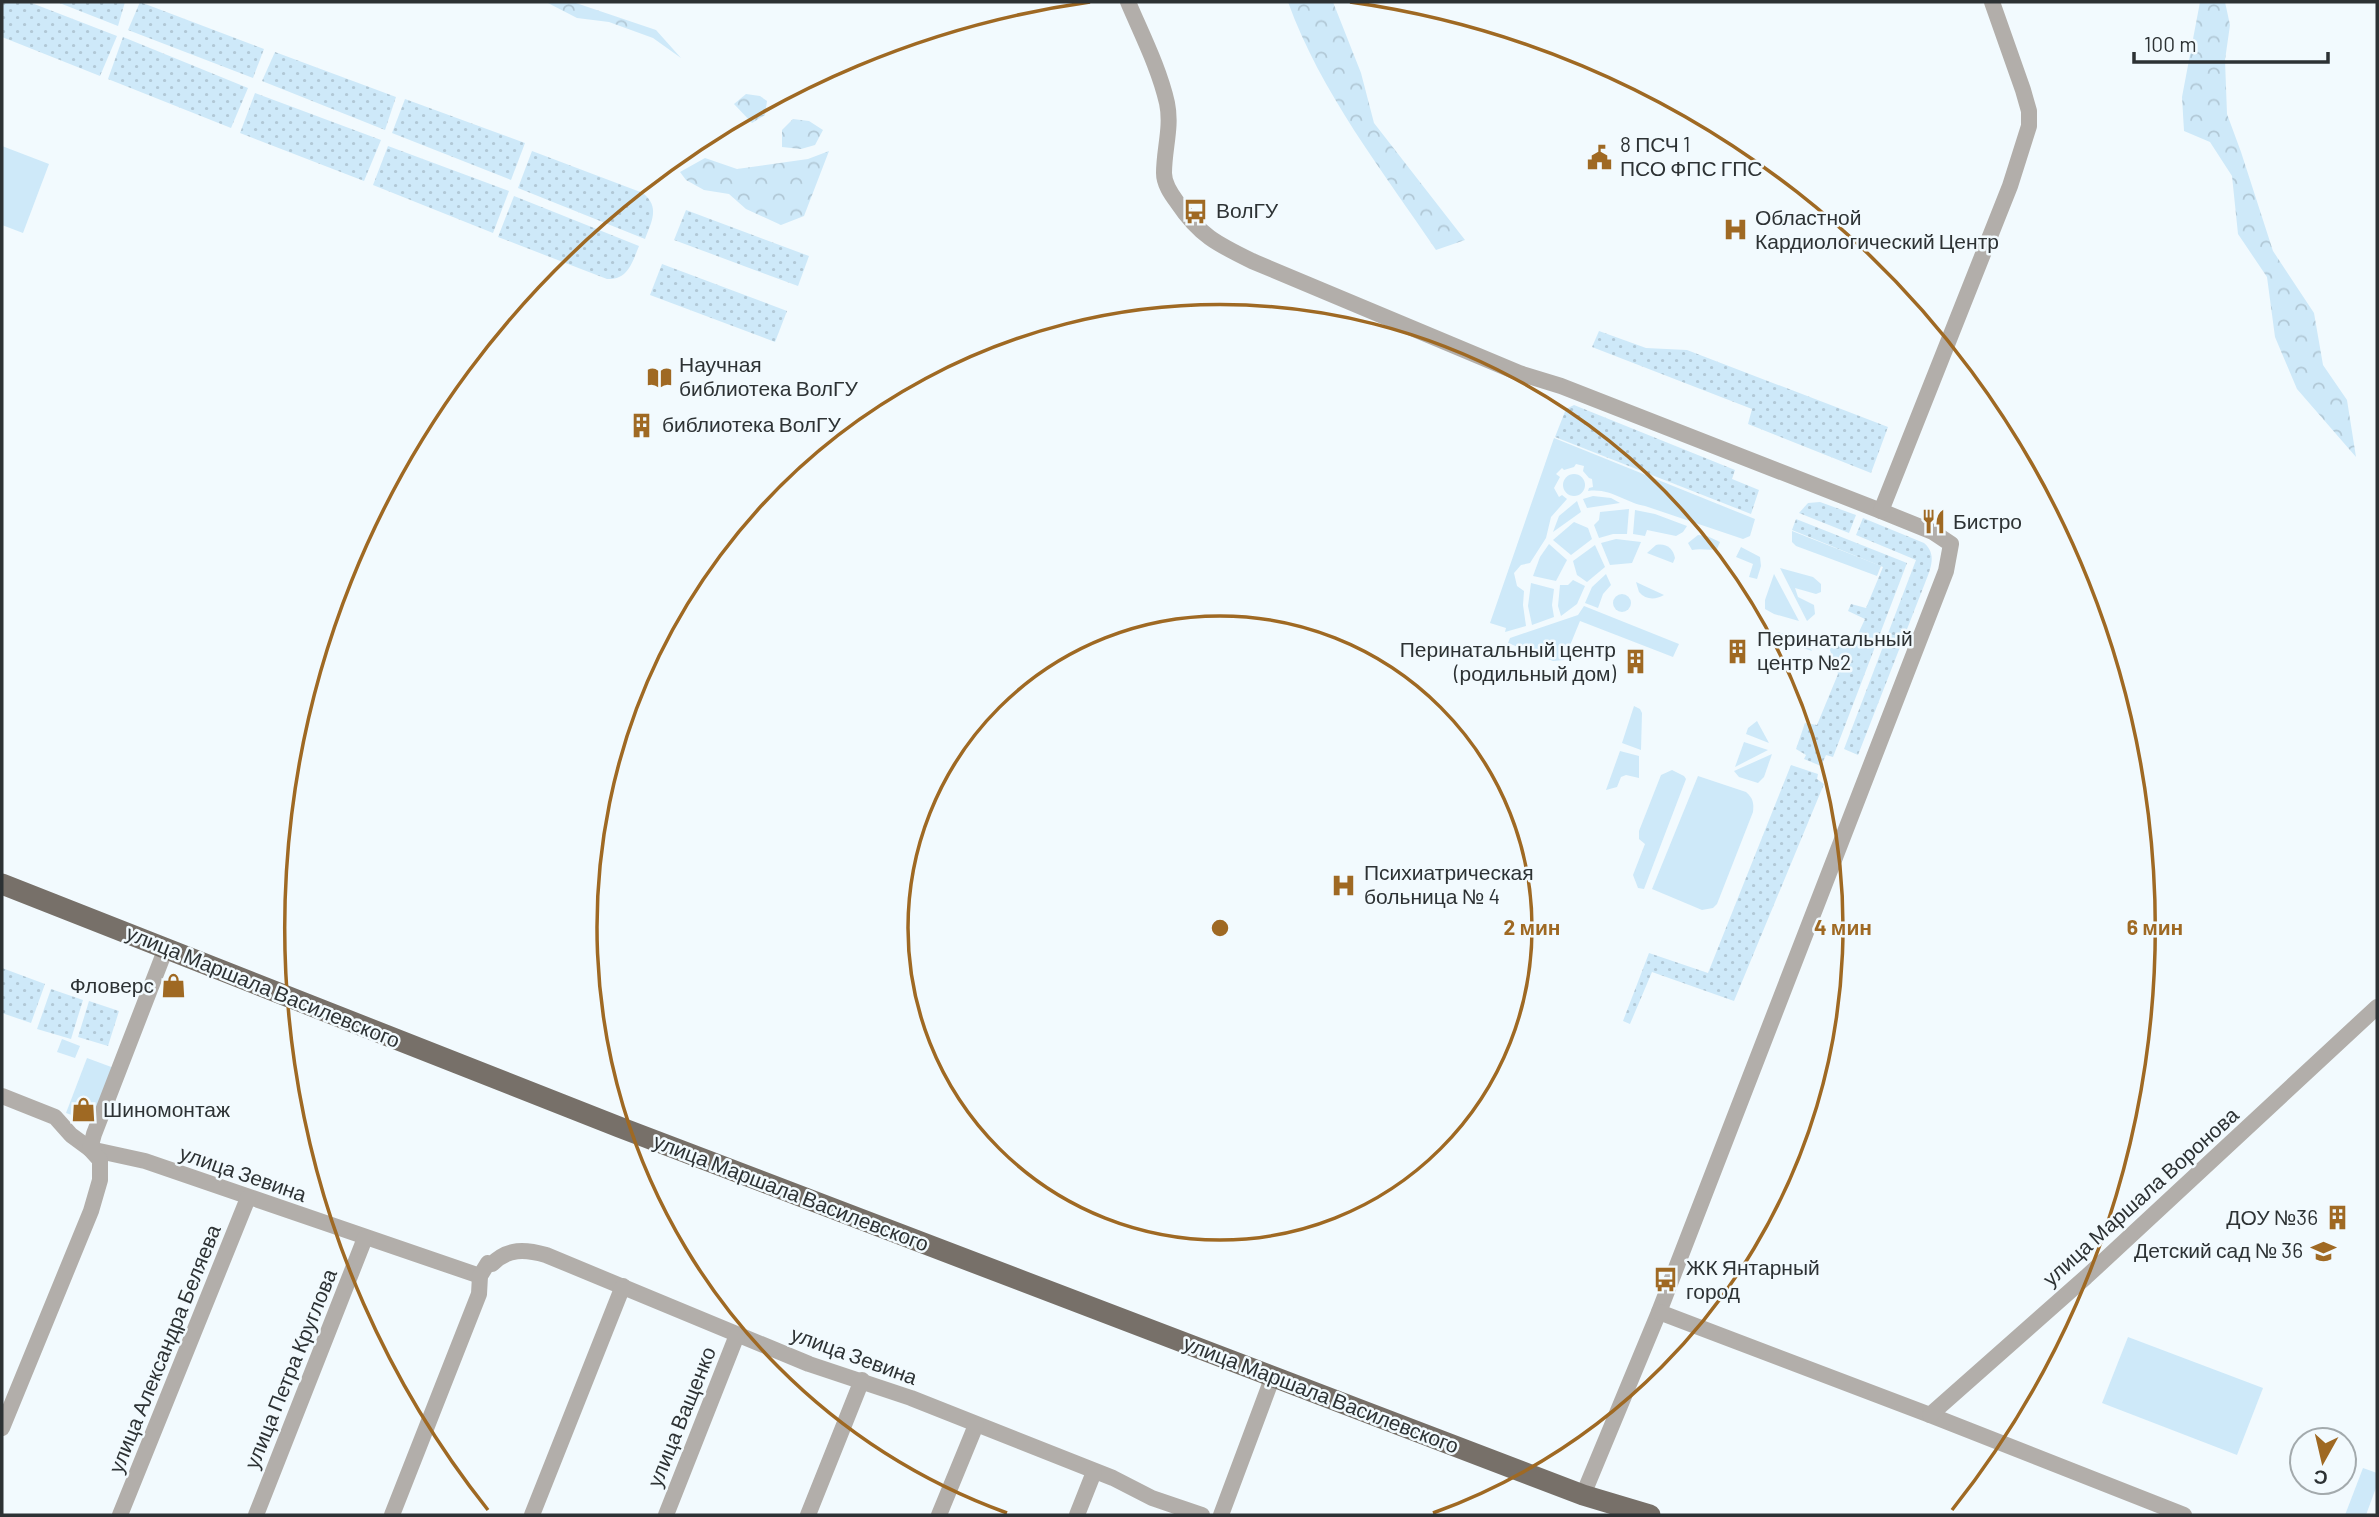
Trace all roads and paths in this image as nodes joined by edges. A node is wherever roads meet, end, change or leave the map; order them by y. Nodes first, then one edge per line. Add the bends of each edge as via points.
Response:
1 (1128, 2) edge
2 (1992, 2) edge
3 (1881, 511) junction
4 (2, 884) edge
5 (166, 948) junction
6 (2377, 1007) edge
7 (2, 1096) edge
8 (90, 1149) junction
9 (248, 1198) junction
10 (365, 1238) junction
11 (480, 1276) junction
12 (622, 1286) junction
13 (1659, 1312) junction
14 (737, 1335) junction
15 (1273, 1377) junction
16 (862, 1380) junction
17 (1930, 1415) junction
18 (976, 1425) junction
19 (2, 1428) edge
20 (1094, 1472) junction
21 (1583, 1495) junction
22 (120, 1515) edge
23 (256, 1515) edge
24 (392, 1515) edge
25 (532, 1515) edge
26 (666, 1515) edge
27 (808, 1515) edge
28 (939, 1515) edge
29 (1077, 1515) edge
30 (1202, 1515) edge
31 (1221, 1515) edge
32 (1650, 1515) edge
33 (2184, 1515) edge

1 - 3 street via 1167,104 1166,182 1186,216 1205,235 1252,261 1519,373
2 - 3 street via 2023,90 2029,126 2010,186
3 - 13 street via 1951,544 1949,561
4 - 5 main road, улица Маршала Василевского
5 - 8 street
5 - 15 main road, улица Маршала Василевского
6 - 17 street, улица Маршала Воронова
7 - 8 street, улица Зевина via 55,1117
8 - 9 street, улица Зевина via 145,1161
8 - 19 street via 100,1160 100,1180 91,1210
9 - 10 street, улица Зевина
9 - 22 street, улица Александра Беляева
10 - 11 street, улица Зевина
10 - 23 street, улица Петра Круглова
11 - 12 street, улица Зевина via 488,1263 509,1252 533,1252
11 - 24 street via 479,1294
12 - 14 street, улица Зевина
12 - 25 street
13 - 17 street
13 - 21 street
14 - 16 street, улица Зевина
14 - 26 street, улица Ващенко
15 - 21 main road, улица Маршала Василевского
15 - 31 street
16 - 18 street, улица Зевина
16 - 27 street
17 - 33 street
18 - 20 street, улица Зевина
18 - 28 street
20 - 29 street
20 - 30 street, улица Зевина
21 - 32 main road, улица Маршала Василевского

